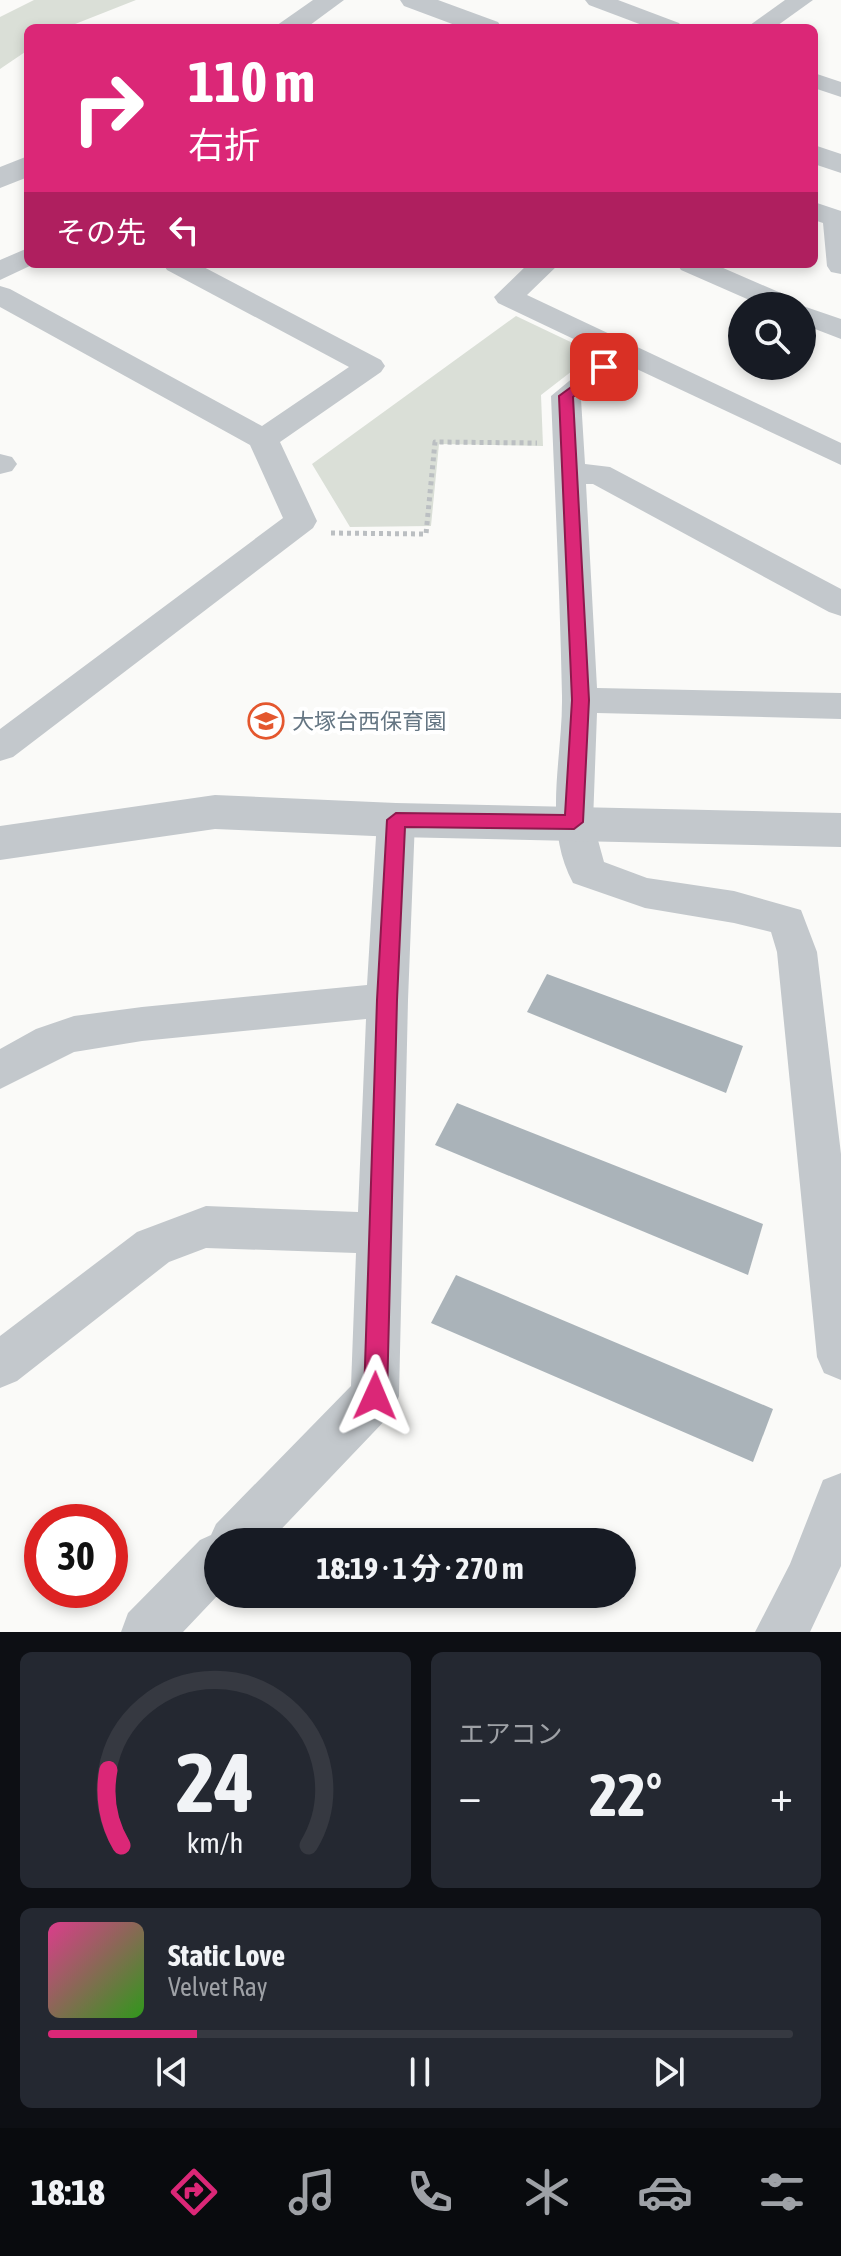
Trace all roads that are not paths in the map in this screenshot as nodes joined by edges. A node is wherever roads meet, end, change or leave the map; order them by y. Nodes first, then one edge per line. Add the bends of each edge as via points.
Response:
1 (331, 0) edge
2 (413, 0) edge
3 (801, 0) edge
4 (608, 2) edge
5 (293, 24) edge
6 (477, 24) edge
7 (661, 24) edge
8 (764, 24) edge
9 (818, 81) edge
10 (841, 90) edge
11 (818, 155) edge
12 (841, 164) edge
13 (24, 167) edge
14 (0, 179) edge
15 (818, 212) edge
16 (24, 258) edge
17 (841, 266) edge
18 (185, 268) edge
19 (541, 268) edge
20 (700, 268) edge
21 (0, 272) edge
22 (755, 292) edge
23 (0, 295) edge
24 (816, 319) edge
25 (841, 330) edge
26 (624, 352) junction
27 (263, 439) junction
28 (841, 455) edge
29 (569, 473) junction
30 (841, 604) edge
31 (580, 700) junction
32 (841, 706) edge
33 (0, 748) edge
34 (396, 820) junction
35 (574, 822) junction
36 (841, 830) edge
37 (0, 843) edge
38 (387, 1000) junction
39 (0, 1071) edge
40 (379, 1233) junction
41 (841, 1357) edge
42 (0, 1365) edge
43 (841, 1498) edge
44 (248, 1528) edge
45 (204, 1573) edge
46 (147, 1632) edge
47 (781, 1632) edge

1 - 5 street
2 - 6 street
3 - 8 street
4 - 7 street
9 - 10 street
11 - 12 street
13 - 14 street
15 - 17 street via 836,219
16 - 21 street
18 - 27 street via 370,366
19 - 26 street via 508,297
20 - 22 street
23 - 27 street
24 - 25 street
26 - 28 street
26 - 29 street via 566,396
27 - 33 street via 301,521
29 - 30 street via 599,474
29 - 31 street
31 - 32 street
31 - 35 street
34 - 35 street
34 - 37 street via 215,812
34 - 38 street
35 - 36 street
35 - 41 street via 587,872 645,893 787,921 797,952
38 - 39 street via 74,1034 51,1041
38 - 40 street
40 - 42 street via 206,1227 153,1247
40 - 44 street via 375,1396
43 - 47 street via 810,1580
45 - 46 street

